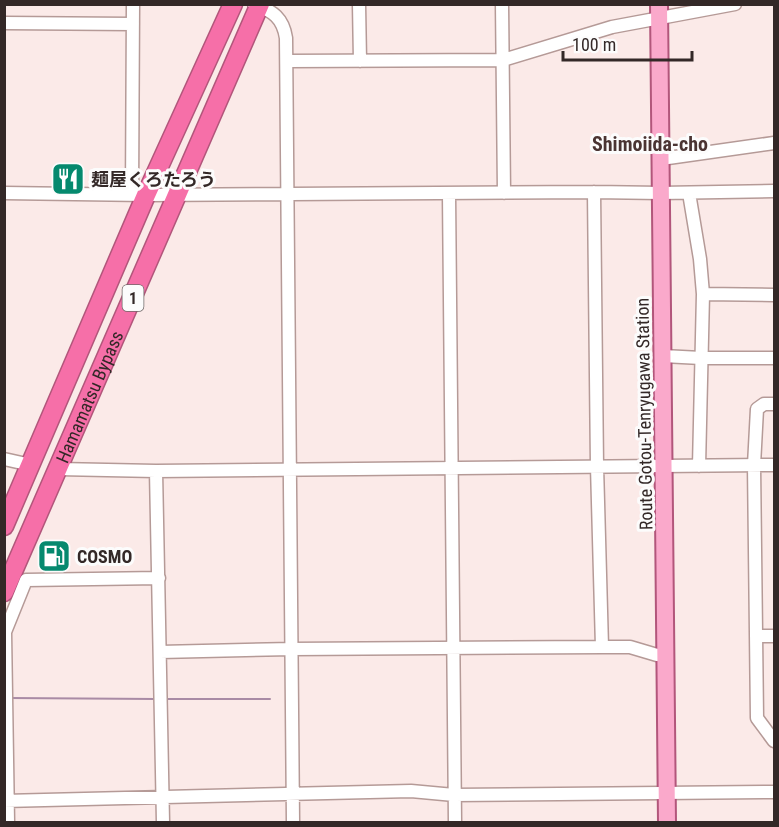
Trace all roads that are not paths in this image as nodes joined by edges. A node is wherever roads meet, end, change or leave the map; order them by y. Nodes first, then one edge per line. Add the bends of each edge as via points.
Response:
1 (133, 4) edge
2 (233, 4) edge
3 (359, 4) edge
4 (502, 4) edge
5 (735, 4) edge
6 (258, 5) edge
7 (660, 11) edge
8 (4, 23) edge
9 (133, 24) junction
10 (503, 60) junction
11 (360, 61) junction
12 (288, 62) junction
13 (774, 143) edge
14 (661, 159) junction
15 (774, 191) edge
16 (594, 192) junction
17 (661, 193) junction
18 (688, 193) junction
19 (4, 194) edge
20 (139, 194) junction
21 (287, 194) junction
22 (448, 194) junction
23 (504, 194) junction
24 (178, 195) junction
25 (703, 294) junction
26 (774, 294) edge
27 (663, 356) junction
28 (701, 358) junction
29 (774, 358) edge
30 (774, 404) edge
31 (4, 459) edge
32 (31, 465) junction
33 (754, 465) junction
34 (774, 465) edge
35 (597, 466) junction
36 (699, 466) junction
37 (664, 467) junction
38 (452, 468) junction
39 (58, 469) junction
40 (290, 469) junction
41 (156, 471) junction
42 (10, 500) edge
43 (4, 526) edge
44 (159, 578) junction
45 (4, 592) edge
46 (756, 636) junction
47 (774, 636) edge
48 (602, 647) junction
49 (292, 649) junction
50 (453, 649) junction
51 (160, 652) junction
52 (666, 654) junction
53 (6, 698) edge
54 (774, 741) edge
55 (774, 792) edge
56 (667, 793) junction
57 (292, 794) junction
58 (454, 795) junction
59 (163, 798) junction
60 (6, 801) edge
61 (8, 822) edge
62 (163, 822) edge
63 (293, 822) edge
64 (455, 822) edge
65 (667, 822) edge

1 - 9 street
2 - 20 highway, Hamamatsu Bypass / 1
3 - 11 street
4 - 10 street
5 - 7 street
6 - 12 street via 279,18 285,27
6 - 24 highway, Hamamatsu Bypass / 1
7 - 10 street
7 - 14 main road, Route Gotou-Tenryugawa Station
8 - 9 street
9 - 20 street
10 - 11 street
10 - 23 street
11 - 12 street
12 - 21 street
13 - 14 street
14 - 17 main road, Route Gotou-Tenryugawa Station
15 - 18 street
16 - 17 street
16 - 23 street
16 - 35 street
17 - 18 street
17 - 27 main road, Route Gotou-Tenryugawa Station
18 - 25 street
19 - 20 street
20 - 24 street
20 - 32 highway, Hamamatsu Bypass / 1
21 - 22 street
21 - 24 street
21 - 40 street
22 - 23 street
22 - 38 street
24 - 39 highway, Hamamatsu Bypass / 1
25 - 26 street
25 - 28 street
27 - 28 street
27 - 37 main road, Route Gotou-Tenryugawa Station
28 - 29 street
28 - 36 street
30 - 33 street via 757,409
31 - 32 street
32 - 42 highway, Hamamatsu Bypass / 1
33 - 34 street
33 - 36 street
33 - 46 street
35 - 37 street
35 - 38 street
35 - 48 street
36 - 37 street
37 - 52 main road, Route Gotou-Tenryugawa Station
38 - 40 street
38 - 50 street
39 - 41 street
39 - 45 highway, Hamamatsu Bypass / 1
40 - 41 street
40 - 49 street
41 - 44 street
42 - 43 highway, Hamamatsu Bypass / 1
44 - 51 street
44 - 53 street via 26,580 5,632
46 - 47 street
46 - 54 street via 757,718
48 - 50 street
48 - 52 street via 630,647
49 - 50 street
49 - 51 street
49 - 57 street
50 - 58 street
51 - 59 street
52 - 56 main road, Route Gotou-Tenryugawa Station
53 - 60 street
55 - 56 street
56 - 58 street
56 - 65 main road, Route Gotou-Tenryugawa Station
57 - 58 street via 411,791
57 - 59 street
57 - 63 street
58 - 64 street
59 - 60 street
59 - 62 street
60 - 61 street

